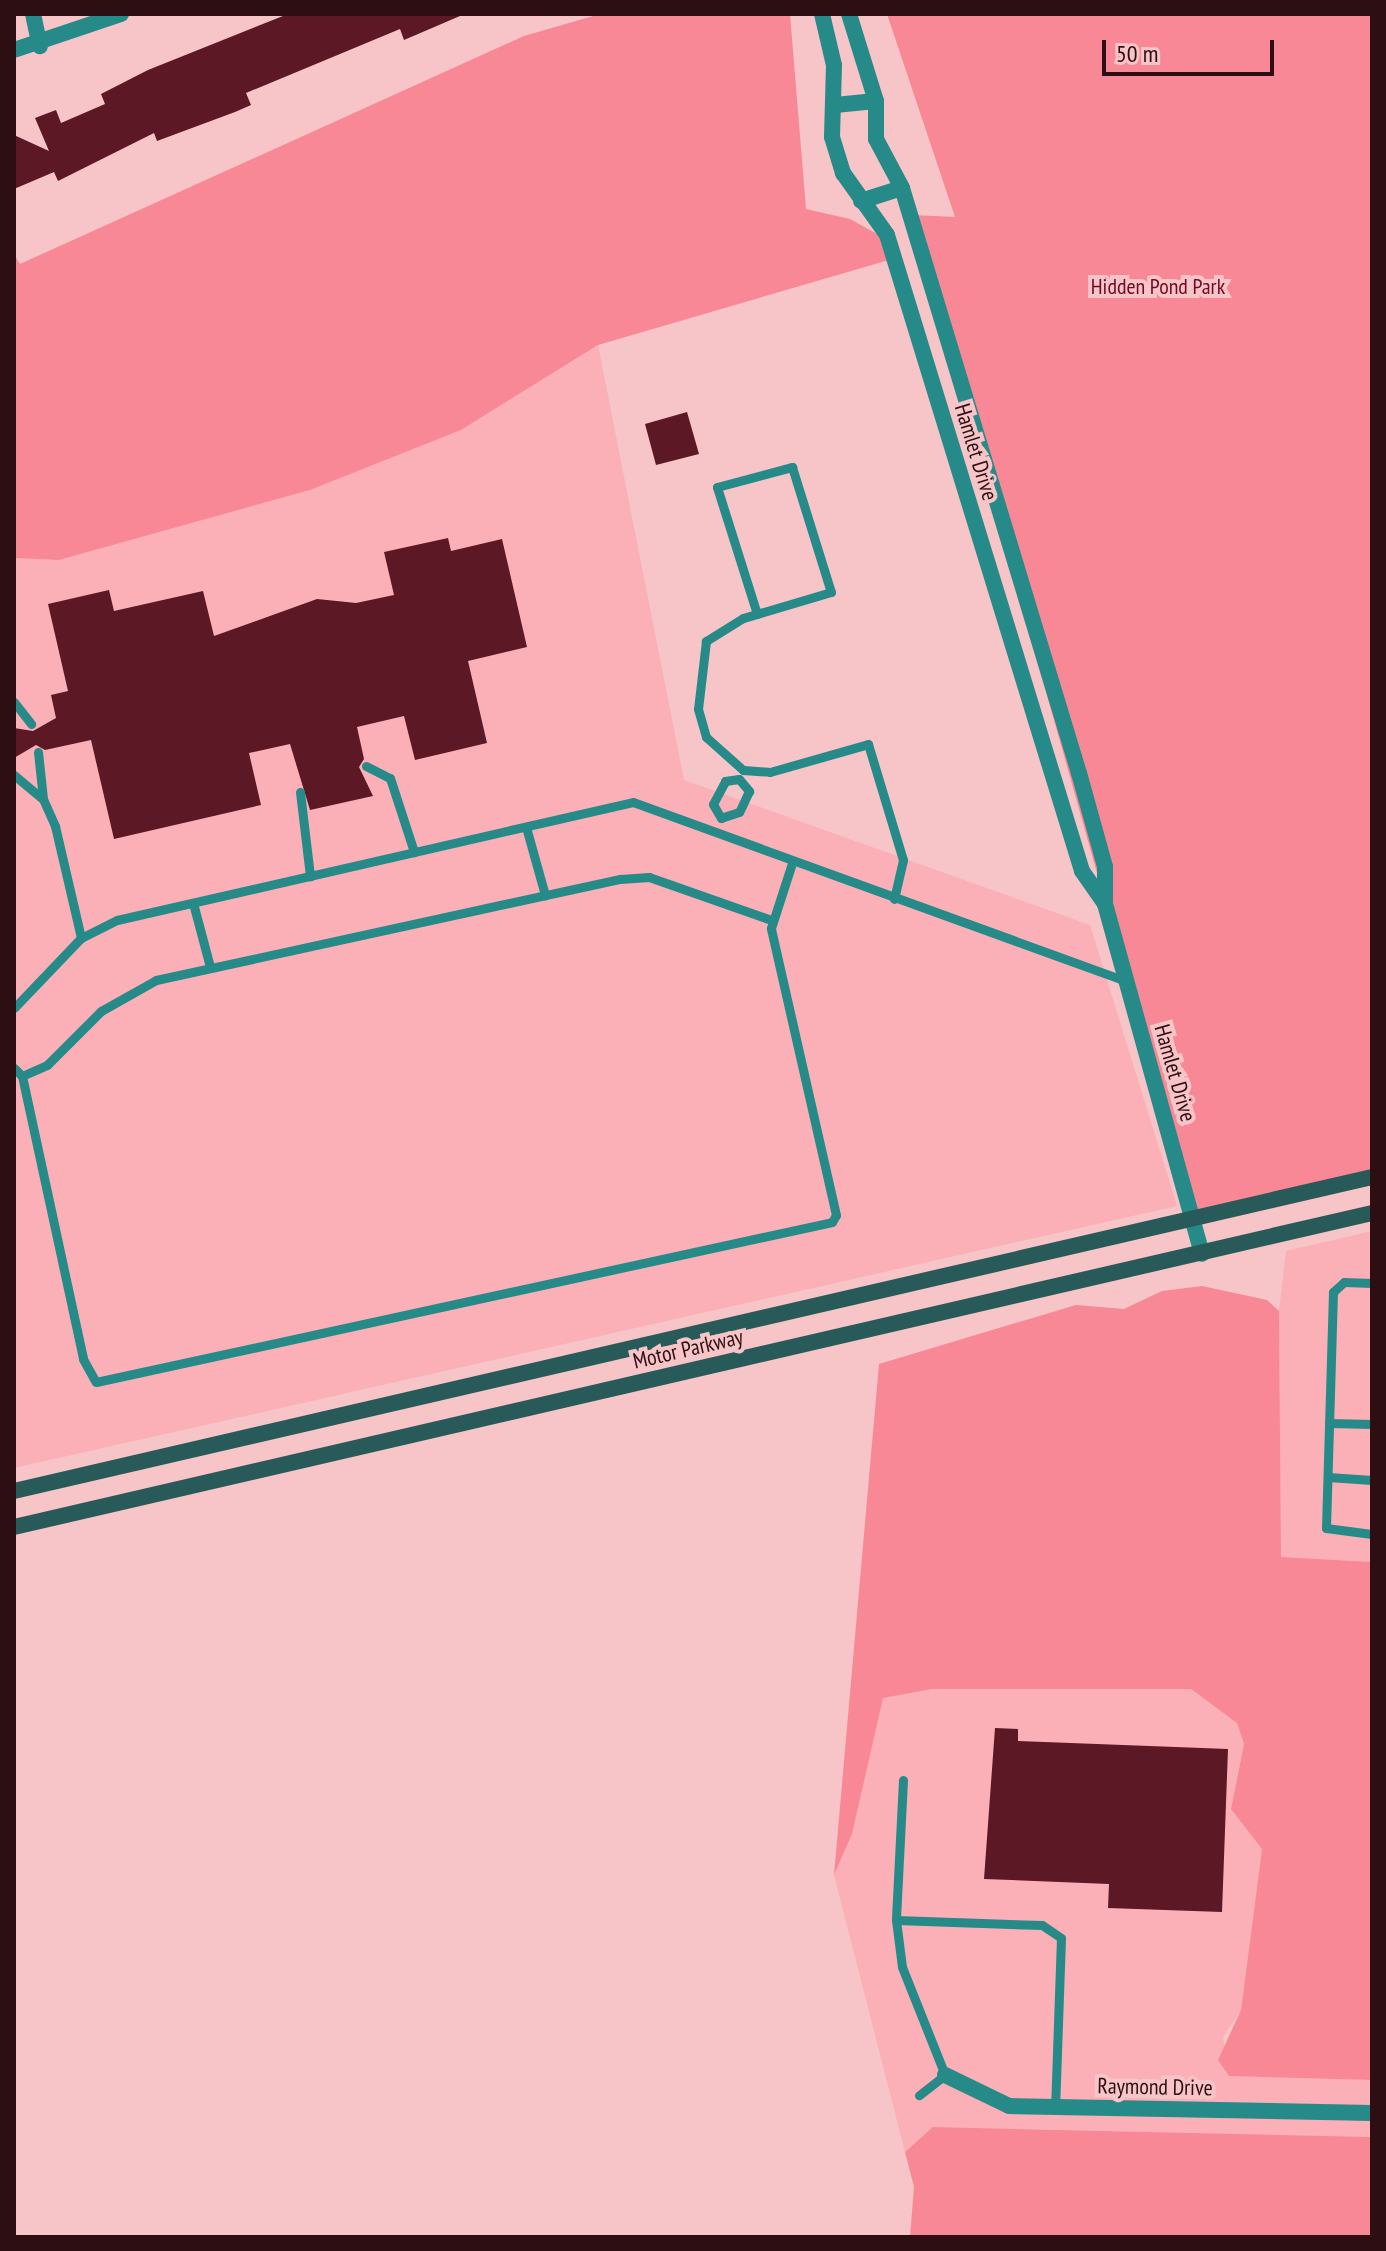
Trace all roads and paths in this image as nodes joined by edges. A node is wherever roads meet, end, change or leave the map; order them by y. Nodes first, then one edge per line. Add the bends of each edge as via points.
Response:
1 (33, 14) edge
2 (121, 14) edge
3 (822, 14) edge
4 (849, 14) edge
5 (40, 46) junction
6 (14, 50) edge
7 (876, 101) junction
8 (835, 105) junction
9 (902, 188) junction
10 (861, 201) junction
11 (757, 614) junction
12 (14, 702) edge
13 (31, 724) dead end
14 (38, 752) dead end
15 (366, 766) dead end
16 (14, 775) edge
17 (741, 775) junction
18 (300, 792) dead end
19 (43, 799) junction
20 (721, 818) junction
21 (526, 827) junction
22 (713, 833) junction
23 (414, 852) junction
24 (792, 863) junction
25 (310, 876) junction
26 (545, 895) junction
27 (894, 899) junction
28 (193, 903) junction
29 (1105, 904) junction
30 (771, 920) junction
31 (81, 938) junction
32 (210, 967) junction
33 (1126, 981) junction
34 (14, 1008) edge
35 (14, 1068) edge
36 (22, 1076) junction
37 (1372, 1177) edge
38 (1372, 1213) edge
39 (1194, 1218) junction
40 (1202, 1254) junction
41 (1372, 1283) edge
42 (1329, 1423) junction
43 (1372, 1424) edge
44 (1328, 1477) junction
45 (1372, 1480) edge
46 (14, 1491) edge
47 (14, 1527) edge
48 (1372, 1534) edge
49 (903, 1780) dead end
50 (896, 1920) junction
51 (945, 2075) junction
52 (919, 2095) dead end
53 (1055, 2108) junction
54 (1372, 2113) edge

1 - 5 street
2 - 5 street
3 - 8 street, Hamlet Drive
4 - 7 street, Hamlet Drive
5 - 6 street
7 - 8 street
7 - 9 street, Hamlet Drive via 876,139
8 - 10 street, Hamlet Drive via 832,137
9 - 10 street
9 - 29 street, Hamlet Drive via 1105,867
10 - 29 street, Hamlet Drive via 887,235 1082,871
11 - 11 lane via 831,592 792,467 717,487
11 - 17 lane via 706,641 697,676 706,737
12 - 13 lane
14 - 19 lane
15 - 23 lane via 390,778
16 - 19 lane
17 - 20 lane via 725,781 713,804
17 - 20 lane via 749,791 739,812
17 - 27 lane via 868,744 903,860
18 - 25 lane
19 - 31 lane
20 - 22 lane
21 - 22 lane via 633,802
21 - 23 lane
21 - 26 lane
22 - 24 lane
23 - 25 lane
24 - 27 lane
24 - 30 lane
25 - 28 lane
26 - 30 lane via 649,877
26 - 32 lane
27 - 33 lane
28 - 31 lane via 117,920
28 - 32 lane
29 - 33 street, Hamlet Drive
30 - 36 lane via 836,1215 832,1222 174,1368 96,1382 87,1373
31 - 34 lane
32 - 36 lane via 131,993 101,1011 47,1065
33 - 39 street, Hamlet Drive
35 - 36 lane
37 - 39 main road, Motor Parkway
38 - 40 main road, Motor Parkway
39 - 40 street, Hamlet Drive
39 - 46 main road, Motor Parkway
40 - 47 main road, Motor Parkway
41 - 42 lane via 1344,1282 1333,1292
42 - 43 lane
42 - 44 lane
44 - 45 lane
44 - 48 lane via 1326,1528
49 - 50 lane
50 - 51 lane via 918,2019
50 - 53 lane via 1057,1931
51 - 52 lane
51 - 53 street, Raymond Drive via 1009,2106
53 - 54 street, Raymond Drive

